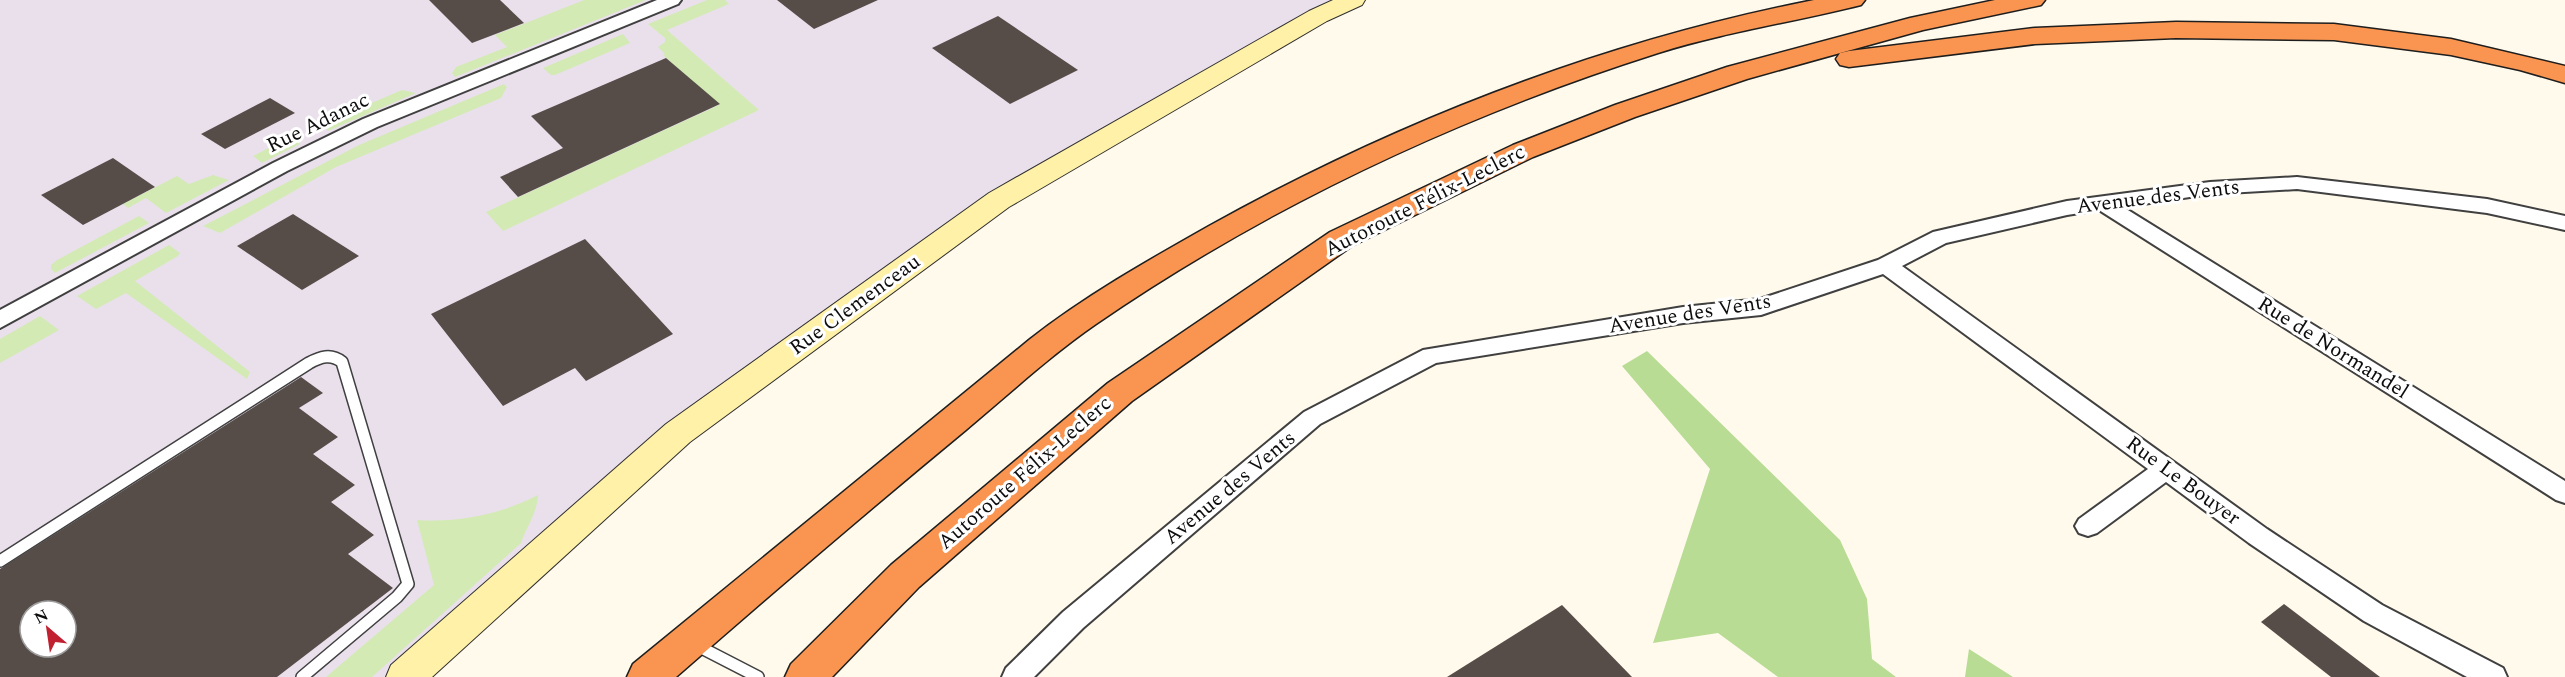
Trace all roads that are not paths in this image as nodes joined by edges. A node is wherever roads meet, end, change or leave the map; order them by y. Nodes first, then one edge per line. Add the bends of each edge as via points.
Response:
1 (672, 0) edge
2 (1353, 0) edge
3 (1777, 0) edge
4 (1852, 0) edge
5 (2032, 0) edge
6 (1716, 29) junction
7 (1737, 74) junction
8 (2565, 75) edge
9 (2102, 203) junction
10 (2565, 223) edge
11 (1886, 265) junction
12 (0, 320) edge
13 (2167, 468) junction
14 (2565, 494) edge
15 (2088, 526) dead end
16 (0, 561) edge
17 (689, 641) junction
18 (302, 677) edge
19 (405, 677) edge
20 (647, 677) edge
21 (758, 677) edge
22 (805, 677) edge
23 (1016, 677) edge
24 (2493, 677) edge

1 - 12 street, Rue Adanac via 370,123 280,167
2 - 19 street, Rue Clemenceau via 1318,16 999,200 678,433
3 - 6 highway
4 - 6 highway
5 - 7 highway, Autoroute Félix-Leclerc via 1919,23
6 - 17 highway via 1575,71 1401,141 1242,220 1085,315 892,469
7 - 8 highway via 2035,36 2176,30 2334,33 2451,47
7 - 22 highway, Autoroute Félix-Leclerc via 1625,111 1523,151 1341,239 1120,392 905,576
9 - 10 street, Avenue des Vents via 2211,188 2298,183 2487,206
9 - 11 street, Avenue des Vents via 1940,237
9 - 14 street, Rue de Normandel
11 - 13 street, Rue Le Bouyer
11 - 23 street, Avenue des Vents via 1761,307 1683,315 1431,356 1312,418 1073,620
13 - 15 street
13 - 24 street, Rue Le Bouyer via 2258,536 2373,613
16 - 18 lane via 309,363 327,356 337,357 342,362 408,584 398,597
17 - 20 highway
17 - 21 lane

